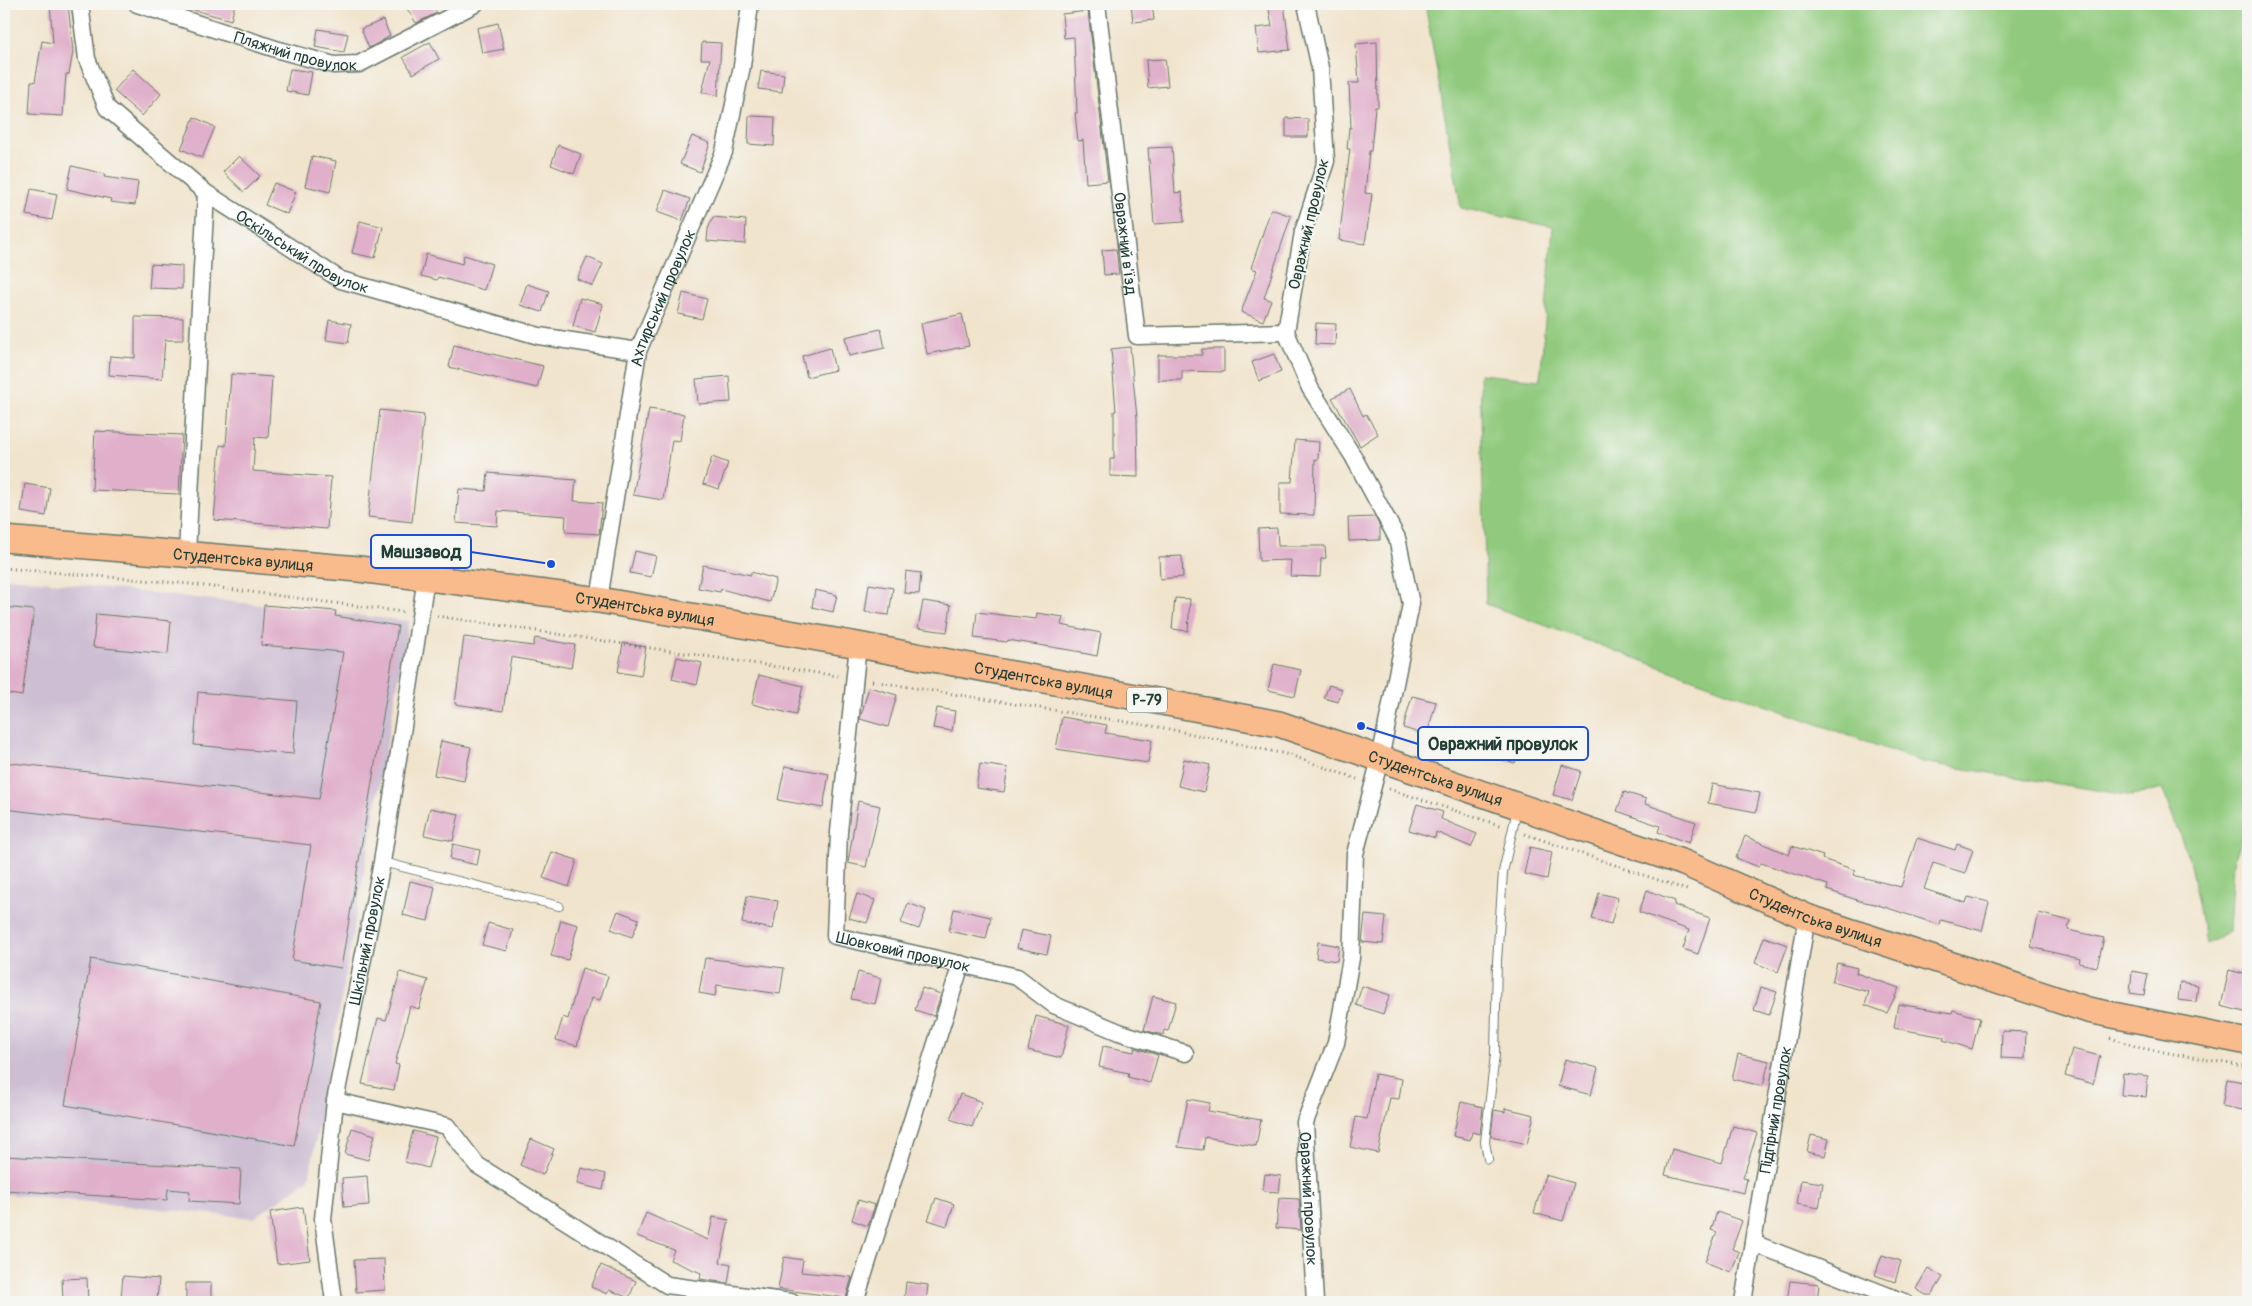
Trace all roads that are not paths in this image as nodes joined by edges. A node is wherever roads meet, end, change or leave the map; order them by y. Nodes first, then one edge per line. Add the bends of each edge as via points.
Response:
1 (80, 4) edge
2 (137, 4) edge
3 (475, 4) edge
4 (750, 4) edge
5 (1097, 4) edge
6 (1306, 4) edge
7 (206, 193) junction
8 (1286, 332) junction
9 (638, 351) junction
10 (4, 539) edge
11 (187, 553) junction
12 (426, 578) junction
13 (599, 600) junction
14 (858, 646) junction
15 (1380, 759) junction
16 (1516, 818) junction
17 (382, 862) junction
18 (559, 906) dead end
19 (1807, 917) junction
20 (961, 964) junction
21 (2248, 1042) edge
22 (1185, 1053) dead end
23 (335, 1101) junction
24 (1488, 1158) dead end
25 (1753, 1243) junction
26 (334, 1302) edge
27 (791, 1302) edge
28 (855, 1302) edge
29 (1315, 1302) edge
30 (1743, 1302) edge
31 (1904, 1302) edge

1 - 7 street, Оскільський провулок via 87,60 107,108
2 - 3 street, Пляжний провулок via 334,65 359,64
4 - 9 street, Ахтирський провулок via 742,66 724,152
5 - 8 street, Овражний в'їзд via 1137,336
6 - 8 street, Овражний провулок via 1320,68 1326,161 1303,232
7 - 9 street, Оскільський провулок via 340,280 539,336
7 - 11 street
8 - 15 street, Овражний провулок via 1310,388 1353,456 1397,538 1411,604
9 - 13 street, Ахтирський провулок
10 - 11 main road, Студентська вулиця / Р-79
11 - 12 main road, Студентська вулиця / Р-79
12 - 13 main road, Студентська вулиця / Р-79
12 - 17 street, Шкільний провулок
13 - 14 main road, Студентська вулиця / Р-79
14 - 15 main road, Студентська вулиця / Р-79 via 1279,724
14 - 20 street, Шовковий провулок via 839,832 835,936
15 - 16 main road, Студентська вулиця / Р-79
15 - 29 street, Овражний провулок via 1355,854 1351,958 1336,1043 1306,1122
16 - 19 main road, Студентська вулиця / Р-79 via 1684,863
16 - 24 lane via 1503,872 1495,1054 1484,1142
17 - 18 lane
17 - 23 street, Шкільний провулок
19 - 21 main road, Студентська вулиця / Р-79 via 2088,1010
19 - 25 street, Підгірний провулок
20 - 22 street, Шовковий провулок via 1017,976 1054,1005 1119,1032
20 - 28 street
23 - 26 street, Шкільний провулок via 323,1219
23 - 27 street via 447,1126 477,1165 667,1285
25 - 30 street, Підгірний провулок
25 - 31 street

